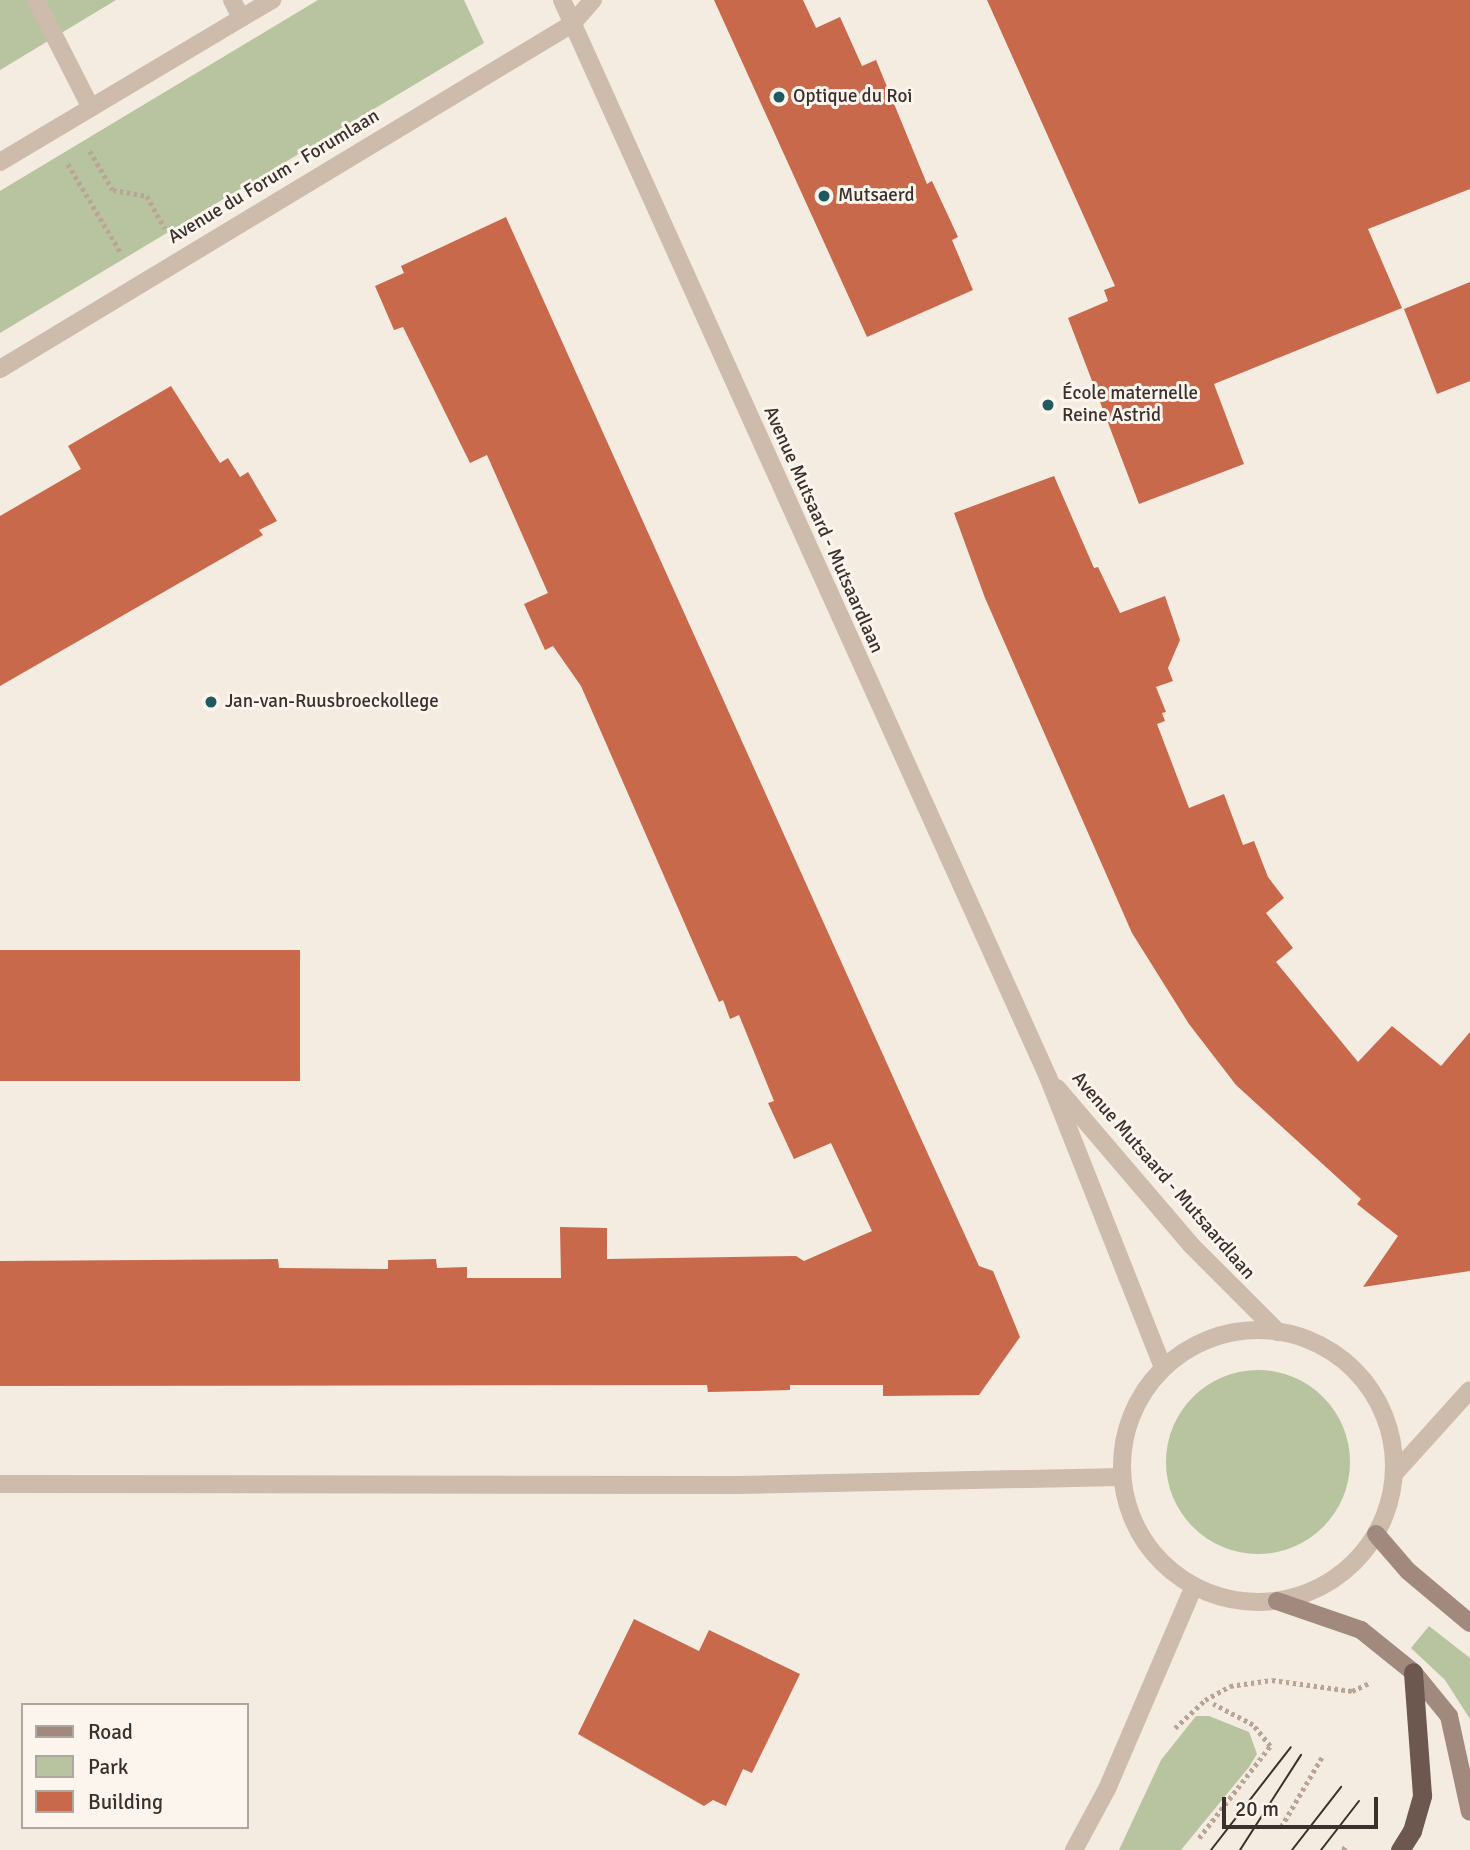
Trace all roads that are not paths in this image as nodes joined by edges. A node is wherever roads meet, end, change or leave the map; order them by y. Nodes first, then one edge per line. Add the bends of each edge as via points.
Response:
1 (36, 0) edge
2 (232, 0) edge
3 (272, 0) edge
4 (562, 0) edge
5 (593, 0) edge
6 (241, 18) junction
7 (572, 24) junction
8 (91, 108) junction
9 (0, 162) edge
10 (0, 369) edge
11 (1048, 1077) junction
12 (1278, 1332) junction
13 (1163, 1368) junction
14 (1470, 1390) edge
15 (1394, 1474) junction
16 (1122, 1477) junction
17 (0, 1484) edge
18 (1376, 1534) junction
19 (1194, 1586) junction
20 (1277, 1601) junction
21 (1470, 1623) edge
22 (1413, 1672) junction
23 (1470, 1812) edge
24 (1074, 1850) edge
25 (1399, 1850) edge

1 - 8 street
2 - 6 street
3 - 6 street
4 - 7 street, Avenue Mutsaard - Mutsaardlaan
5 - 7 street, Avenue du Forum - Forumlaan
6 - 8 street
7 - 10 street, Avenue du Forum - Forumlaan
7 - 11 street, Avenue Mutsaard - Mutsaardlaan
8 - 9 street
11 - 12 street, Avenue Mutsaard - Mutsaardlaan via 1192,1246
11 - 13 street, Avenue Mutsaard - Mutsaardlaan
12 - 13 street via 1228,1335 1202,1342
12 - 15 street via 1309,1339 1337,1355 1361,1377 1379,1403 1391,1436
13 - 16 street via 1139,1400 1124,1437
14 - 15 street
15 - 18 street
16 - 17 street via 736,1485
16 - 19 street via 1130,1515 1149,1550 1178,1578
18 - 20 street via 1350,1566 1316,1589
18 - 21 main road via 1408,1571
19 - 20 street via 1245,1602
19 - 24 street via 1107,1789
20 - 22 main road via 1361,1630
22 - 23 main road via 1449,1716
22 - 25 highway via 1422,1795 1412,1831

